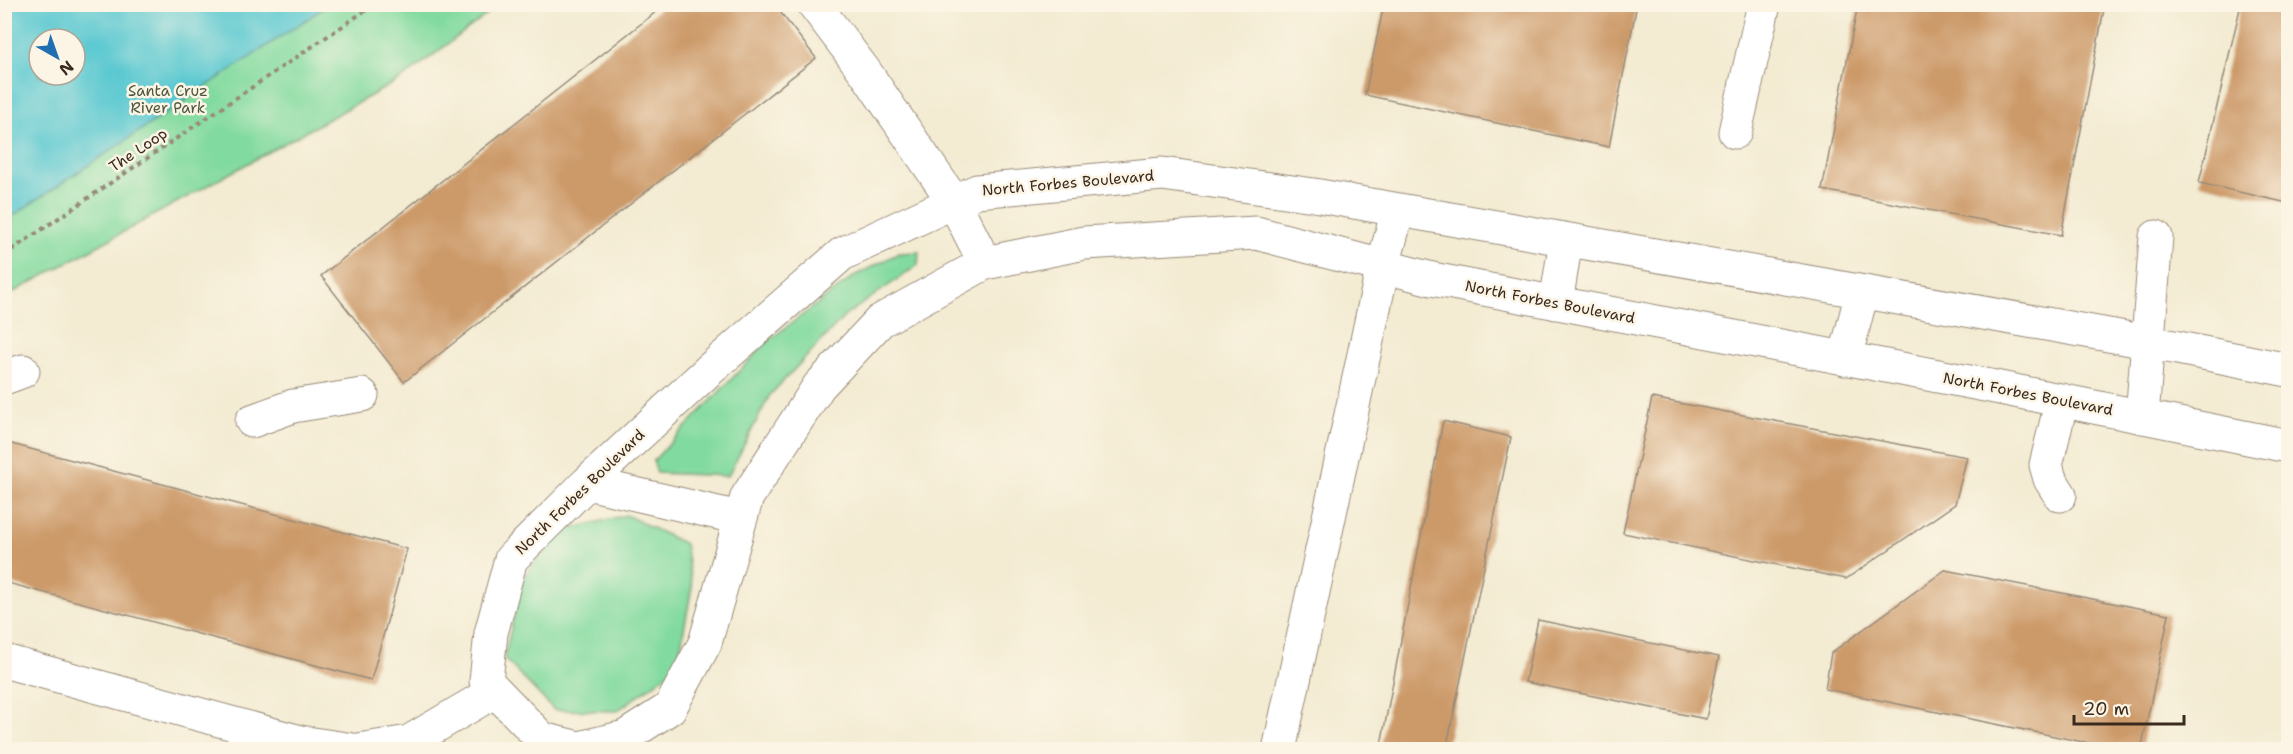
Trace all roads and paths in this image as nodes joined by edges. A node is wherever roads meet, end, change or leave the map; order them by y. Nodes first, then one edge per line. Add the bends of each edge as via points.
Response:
1 (375, 4) edge
2 (814, 4) edge
3 (1764, 4) edge
4 (1735, 132) dead end
5 (1287, 191) junction
6 (954, 202) junction
7 (1398, 210) junction
8 (2156, 237) dead end
9 (1278, 240) junction
10 (1566, 240) junction
11 (4, 255) edge
12 (985, 263) junction
13 (1383, 266) junction
14 (1862, 292) junction
15 (1556, 303) junction
16 (2148, 342) junction
17 (1845, 359) junction
18 (2289, 370) edge
19 (362, 395) dead end
20 (2062, 400) junction
21 (2142, 417) junction
22 (252, 421) dead end
23 (2289, 446) edge
24 (587, 483) junction
25 (2060, 495) dead end
26 (740, 518) junction
27 (4, 661) edge
28 (495, 691) junction
29 (561, 747) edge
30 (353, 750) edge
31 (358, 750) edge
32 (1279, 750) edge

1 - 11 path, The Loop
2 - 6 street
3 - 4 street
5 - 6 street, North Forbes Boulevard via 1162,174 977,191
5 - 7 street, North Forbes Boulevard
5 - 9 street
6 - 12 street
6 - 24 street, North Forbes Boulevard via 842,254
7 - 10 street, North Forbes Boulevard
7 - 13 street
8 - 16 street
9 - 12 street, North Forbes Boulevard via 1256,233 1084,243
9 - 13 street, North Forbes Boulevard
10 - 14 street, North Forbes Boulevard
10 - 15 street
12 - 26 street, North Forbes Boulevard via 880,321 819,386 747,497
13 - 15 street, North Forbes Boulevard
13 - 32 street
14 - 16 street, North Forbes Boulevard
14 - 17 street
15 - 17 street, North Forbes Boulevard
16 - 18 street, North Forbes Boulevard
16 - 21 street
17 - 20 street, North Forbes Boulevard
19 - 22 street via 293,406
20 - 21 street, North Forbes Boulevard
20 - 25 street via 2046,465 2049,479
21 - 23 street, North Forbes Boulevard
24 - 26 street
24 - 28 street, North Forbes Boulevard via 512,559 491,633 486,681
26 - 29 street, North Forbes Boulevard via 705,643 670,708 625,738 579,748
27 - 30 street via 300,742
28 - 29 street, North Forbes Boulevard via 542,739
28 - 31 street via 409,742

